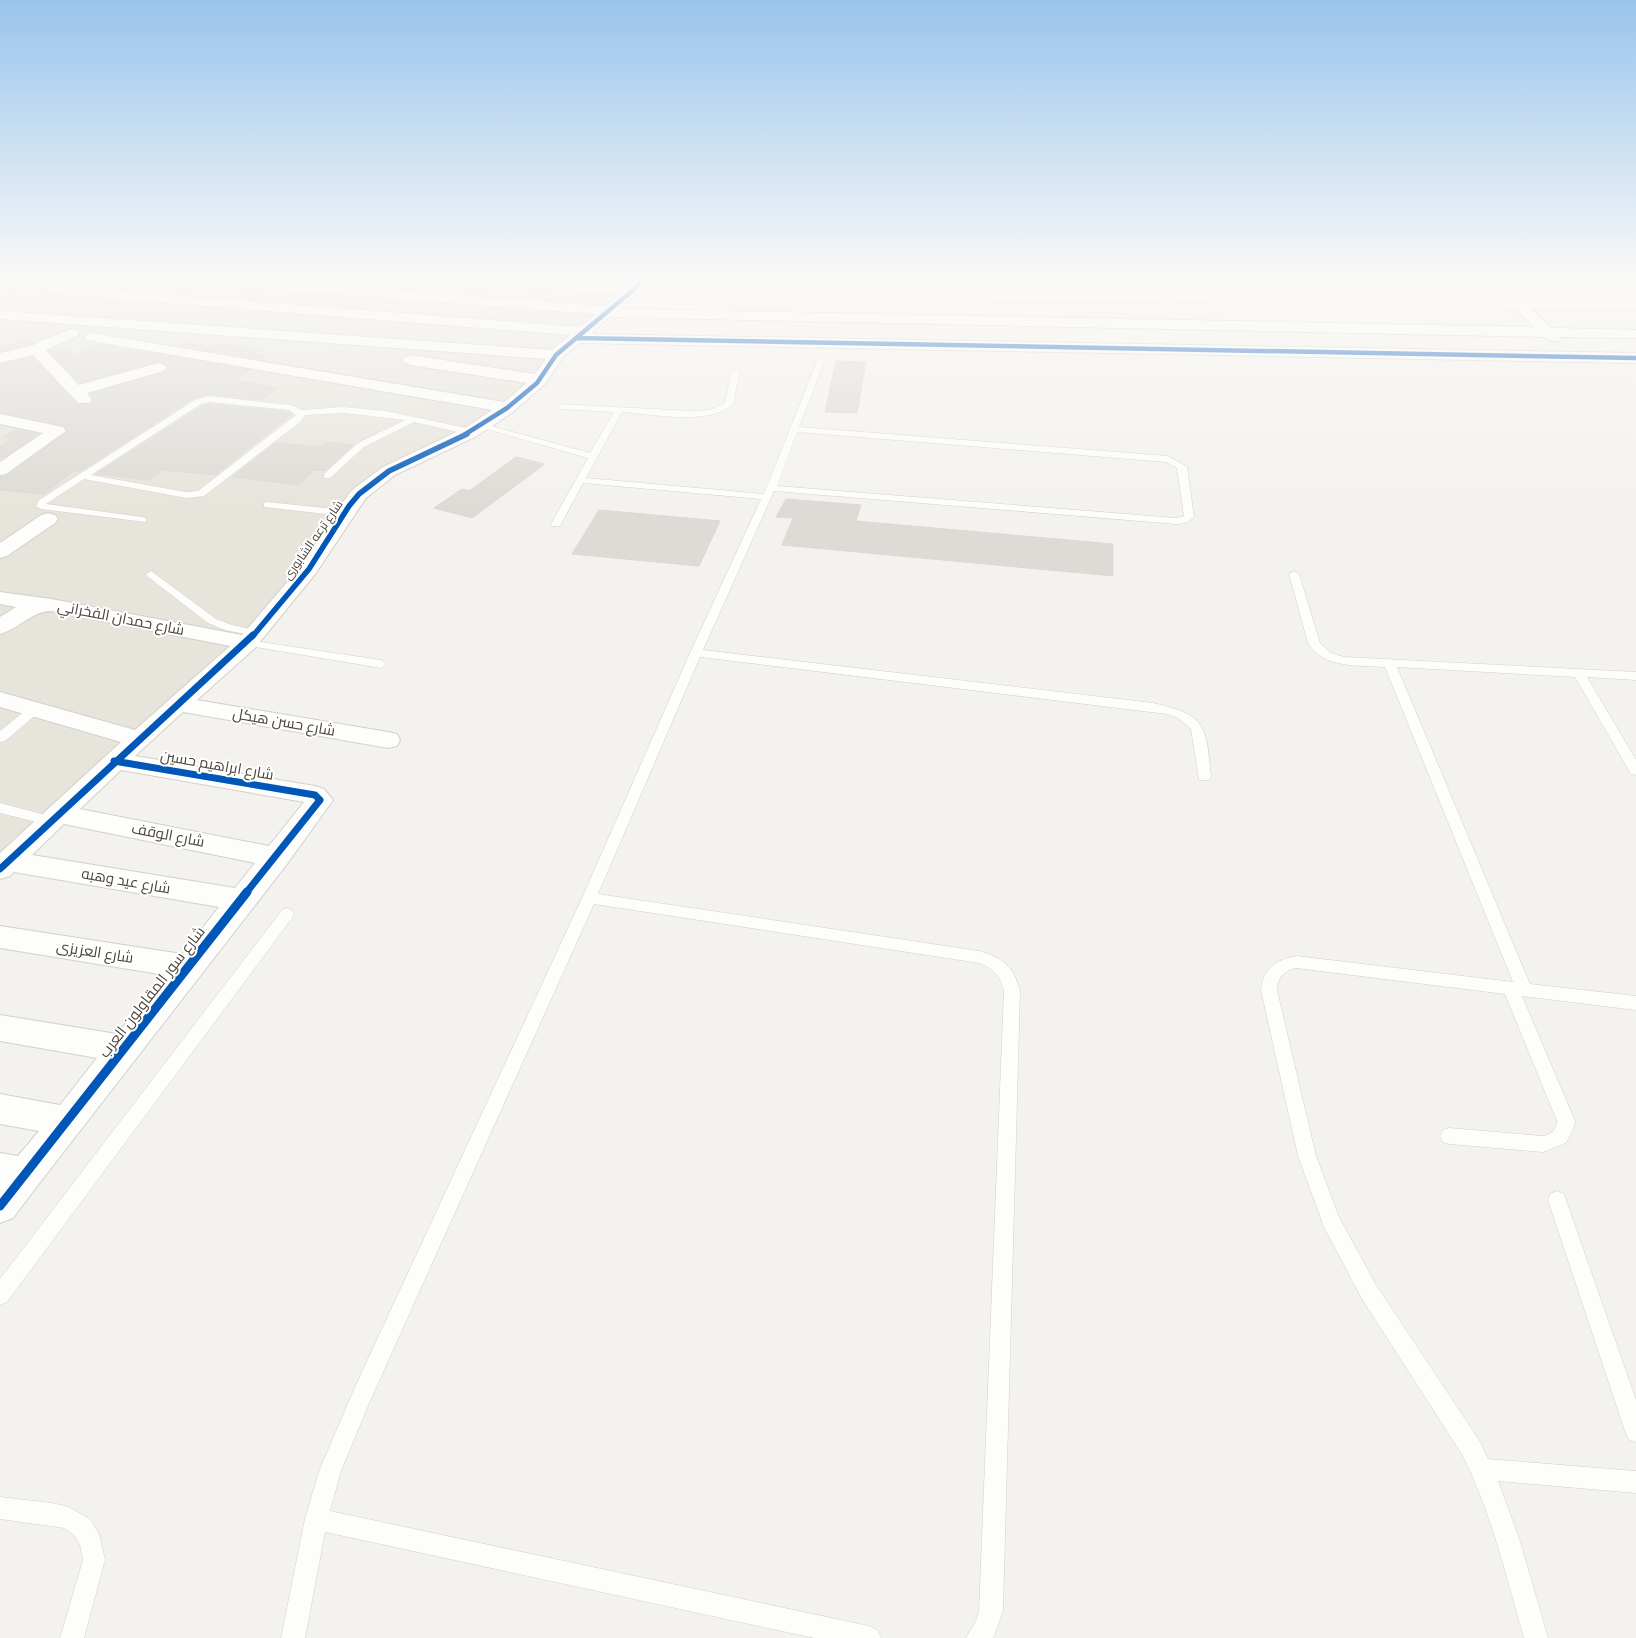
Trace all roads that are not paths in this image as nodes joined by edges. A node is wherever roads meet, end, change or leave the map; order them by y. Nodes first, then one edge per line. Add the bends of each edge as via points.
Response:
1 (19, 353) edge
2 (42, 353) edge
3 (534, 353) edge
4 (1404, 353) edge
5 (1571, 353) edge
6 (193, 354) edge
7 (350, 354) edge
8 (556, 355) joint
9 (1575, 357) junction
10 (0, 358) edge
11 (1636, 358) edge
12 (821, 360) dead end
13 (332, 365) dead end
14 (158, 368) dead end
15 (736, 371) dead end
16 (316, 374) junction
17 (540, 380) junction
18 (561, 406) dead end
19 (507, 408) junction
20 (619, 410) junction
21 (300, 413) junction
22 (0, 419) edge
23 (413, 419) junction
24 (475, 429) junction
25 (795, 429) junction
26 (593, 457) junction
27 (4, 464) edge
28 (86, 474) junction
29 (327, 476) dead end
30 (580, 480) junction
31 (769, 492) junction
32 (267, 505) dead end
33 (344, 513) junction
34 (48, 519) dead end
35 (142, 520) dead end
36 (556, 524) dead end
37 (0, 552) edge
38 (151, 574) dead end
39 (1294, 574) dead end
40 (0, 598) edge
41 (37, 604) junction
42 (0, 627) edge
43 (251, 638) junction
44 (696, 653) junction
45 (381, 664) dead end
46 (1390, 664) junction
47 (1579, 673) junction
48 (1636, 676) edge
49 (179, 704) junction
50 (4, 705) edge
51 (35, 709) junction
52 (0, 738) edge
53 (138, 739) junction
54 (388, 740) dead end
55 (114, 761) junction
56 (1636, 771) edge
57 (1204, 777) dead end
58 (315, 796) joint
59 (0, 808) edge
60 (55, 818) junction
61 (277, 857) junction
62 (4, 865) edge
63 (589, 898) junction
64 (242, 900) junction
65 (287, 914) dead end
66 (0, 936) edge
67 (190, 967) junction
68 (1518, 989) junction
69 (1636, 1003) edge
70 (0, 1028) edge
71 (124, 1049) junction
72 (0, 1109) edge
73 (67, 1122) junction
74 (1449, 1136) dead end
75 (13, 1171) edge
76 (1557, 1200) dead end
77 (0, 1206) edge
78 (0, 1295) edge
79 (1636, 1431) edge
80 (1482, 1469) junction
81 (1636, 1482) edge
82 (0, 1508) edge
83 (316, 1519) junction
84 (72, 1638) edge
85 (293, 1638) edge
86 (868, 1638) edge
87 (978, 1638) edge
88 (1536, 1638) edge

1 - 10 street
2 - 14 street via 80,395
3 - 8 street
4 - 9 street
5 - 9 street
6 - 16 street
7 - 17 street
8 - 17 street, شارع ترعه الشابورى
9 - 11 street
12 - 25 lane
13 - 16 street
15 - 20 lane via 729,404 715,411 692,414
16 - 19 street
17 - 19 street, شارع ترعه الشابورى
18 - 20 lane
19 - 24 street, شارع ترعه الشابورى
20 - 26 lane
21 - 23 lane via 360,409
21 - 28 lane via 291,408 214,398 203,400
21 - 28 lane via 297,420 200,494 190,496 90,479
22 - 27 street via 56,431
23 - 24 lane
23 - 29 lane via 361,445
24 - 26 lane
24 - 33 street, شارع ترعه الشابورى via 389,471 359,494
25 - 31 lane
25 - 31 lane via 1168,459 1182,466 1189,517 1176,521
26 - 30 lane
28 - 35 lane via 42,502 41,506
30 - 31 lane
30 - 36 lane
31 - 44 lane
32 - 33 lane
33 - 43 street, شارع ترعه الشابورى via 309,569
34 - 37 street
38 - 43 lane via 212,621
39 - 46 lane via 1317,648 1343,661
40 - 41 street
41 - 42 street, شارع حمدان الفخراني
41 - 43 street, شارع حمدان الفخراني
43 - 45 lane
43 - 49 street, شارع ترعه الشابورى
44 - 57 lane via 1178,712 1189,717 1199,731
44 - 63 lane
46 - 47 lane
46 - 68 lane
47 - 48 lane
47 - 56 lane
49 - 53 street, شارع ترعه الشابورى
49 - 54 street, شارع حسن هيكل
50 - 51 street
51 - 52 lane
51 - 53 street
53 - 55 street, شارع ترعه الشابورى
55 - 58 street, شارع ابراهيم حسين
55 - 60 street, شارع ترعه الشابورى
58 - 61 street, شارع سور المقاولون العرب via 319,797 319,803
59 - 60 lane
60 - 61 street, شارع الوقف
60 - 62 street, شارع ترعه الشابورى
61 - 64 street, شارع سور المقاولون العرب
62 - 64 street, شارع عيد وهبه
63 - 83 lane via 362,1394 330,1471
63 - 87 lane via 979,957 994,961 1008,975 1012,991 991,1611 986,1628
64 - 67 street, شارع سور المقاولون العرب
65 - 78 lane
66 - 67 street, شارع العزيزى
67 - 71 street, شارع سور المقاولون العرب
68 - 69 lane
68 - 74 lane via 1566,1122 1565,1130 1554,1142 1543,1144
68 - 80 lane via 1296,962 1278,968 1269,981 1307,1156 1331,1221 1369,1292
70 - 71 street
71 - 73 street, شارع سور المقاولون العرب
72 - 73 street
73 - 75 street, شارع سور المقاولون العرب
75 - 77 street, شارع سور المقاولون العرب
76 - 79 lane
80 - 81 lane
80 - 88 lane
82 - 84 lane via 69,1518 82,1527 91,1542 94,1560
83 - 85 lane
83 - 86 lane

